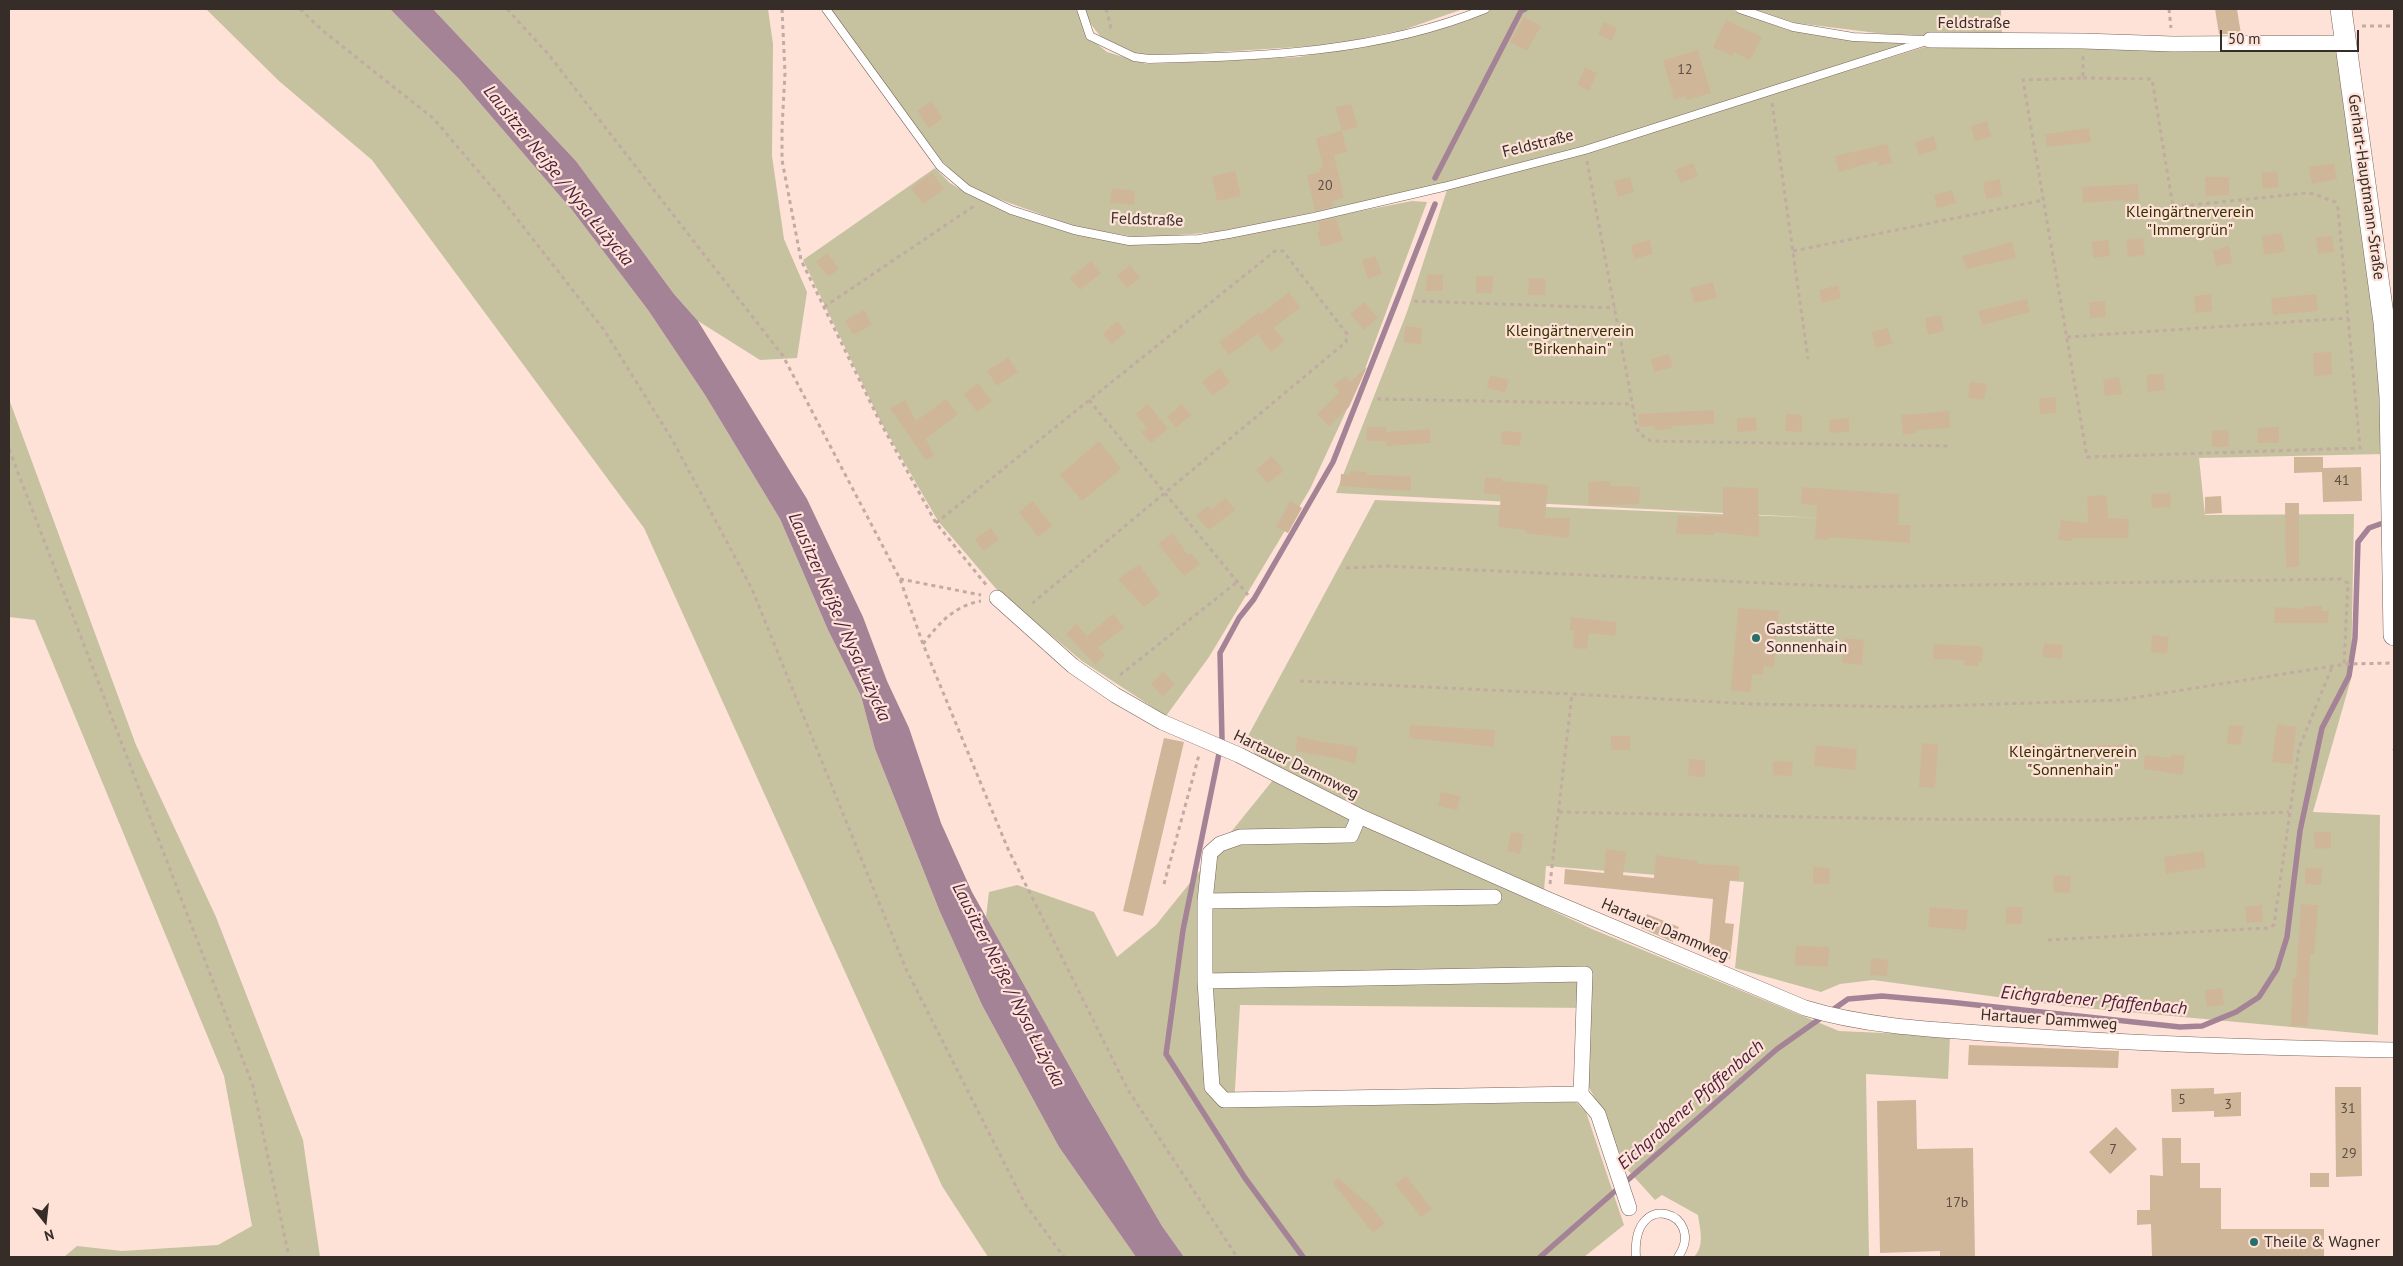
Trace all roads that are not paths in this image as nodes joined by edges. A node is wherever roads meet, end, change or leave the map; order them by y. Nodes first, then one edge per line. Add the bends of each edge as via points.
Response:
1 (826, 9) edge
2 (1081, 9) edge
3 (1485, 9) edge
4 (1740, 9) edge
5 (2344, 26) edge
6 (1930, 40) junction
7 (2392, 397) edge
8 (997, 598) road end
9 (2394, 635) edge
10 (1359, 816) junction
11 (1494, 897) dead end
12 (1205, 901) junction
13 (1205, 981) junction
14 (2394, 1050) edge
15 (1581, 1094) junction
16 (1629, 1208) dead end
17 (1636, 1257) edge
18 (1678, 1257) edge

1 - 6 lane, Feldstraße via 940,166 967,189 985,199 1074,230 1129,241 1199,239 1314,217 1585,150
2 - 3 lane via 1090,36 1116,50 1149,59 1242,58 1337,48 1396,36
4 - 6 lane via 1793,27 1853,37
5 - 6 street, Feldstraße via 2173,44
5 - 7 main road, Gerhart-Hauptmann-Straße
7 - 9 main road, Gerhart-Hauptmann-Straße
8 - 10 street, Hartauer Dammweg via 1073,666 1115,695 1162,722 1228,750
10 - 12 street via 1351,835 1240,837 1220,844 1210,853
10 - 14 street, Hartauer Dammweg via 1812,1011 1840,1018 2105,1042
11 - 12 street
12 - 13 street
13 - 15 street via 1212,1087 1224,1100
13 - 15 street via 1585,974
15 - 16 street via 1598,1114
17 - 18 lane via 1635,1238 1640,1224 1648,1216 1659,1214 1669,1215 1684,1229 1685,1245

